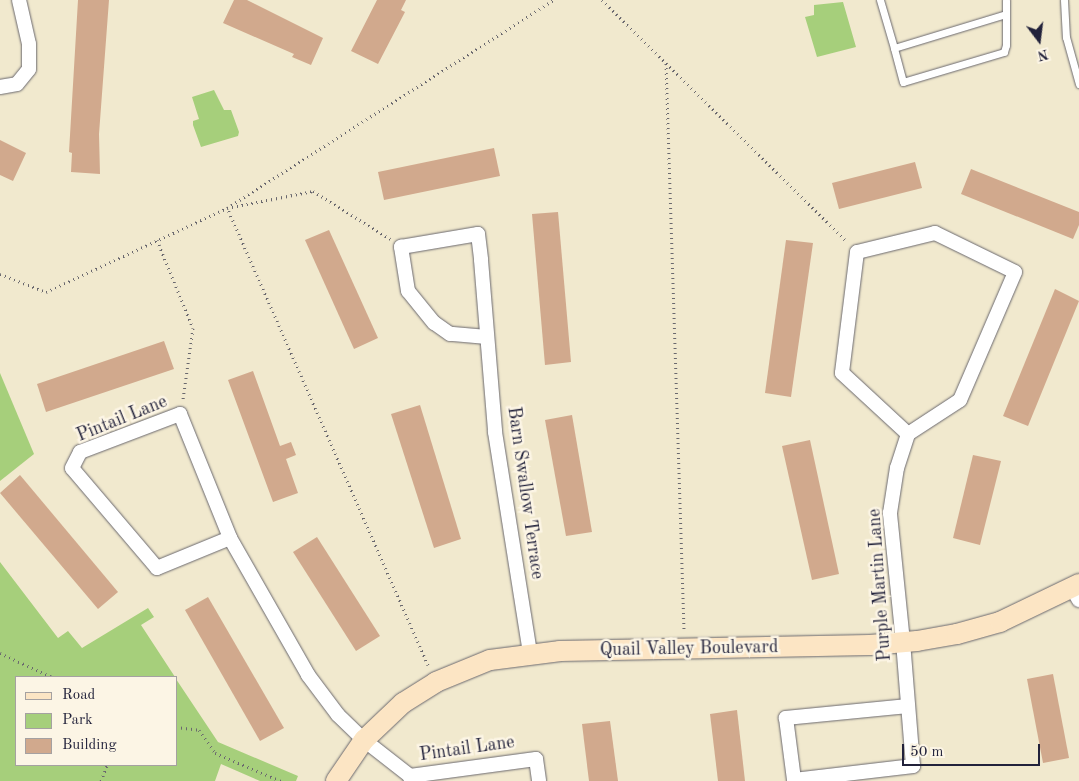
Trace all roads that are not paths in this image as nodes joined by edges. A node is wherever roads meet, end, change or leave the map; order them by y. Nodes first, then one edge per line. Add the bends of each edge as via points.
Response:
1 (19, 0) edge
2 (880, 0) edge
3 (1006, 0) edge
4 (1064, 0) edge
5 (1006, 14) junction
6 (894, 48) junction
7 (1079, 84) edge
8 (0, 87) edge
9 (487, 337) junction
10 (908, 434) junction
11 (230, 538) junction
12 (1077, 590) edge
13 (903, 642) junction
14 (530, 653) junction
15 (908, 706) junction
16 (364, 740) junction
17 (411, 778) edge
18 (336, 781) edge
19 (539, 781) edge

1 - 8 street via 29,44 29,69 17,84
2 - 6 lane
3 - 5 lane
4 - 7 lane via 1066,37
5 - 6 lane
5 - 6 lane via 1006,47 997,55 903,82
9 - 9 street, Barn Swallow Terrace via 478,234 401,246 408,291 434,323 450,334
9 - 14 street, Barn Swallow Terrace via 495,432
10 - 10 street via 842,373 857,252 935,233 1015,272 960,400
10 - 13 street, Purple Martin Lane via 896,468 890,513
11 - 11 street, Pintail Lane via 180,414 80,452 72,468 157,568
11 - 16 street, Pintail Lane via 308,675 338,715
12 - 13 street, Quail Valley Boulevard via 984,627
13 - 14 street, Quail Valley Boulevard
13 - 15 street, Purple Martin Lane
14 - 16 street, Quail Valley Boulevard via 479,664 436,682 396,708
15 - 15 street, Purple Martin Lane via 914,766 794,780 786,718
16 - 17 street, Pintail Lane
16 - 18 street, Quail Valley Boulevard
17 - 19 street, Pintail Lane via 536,759

